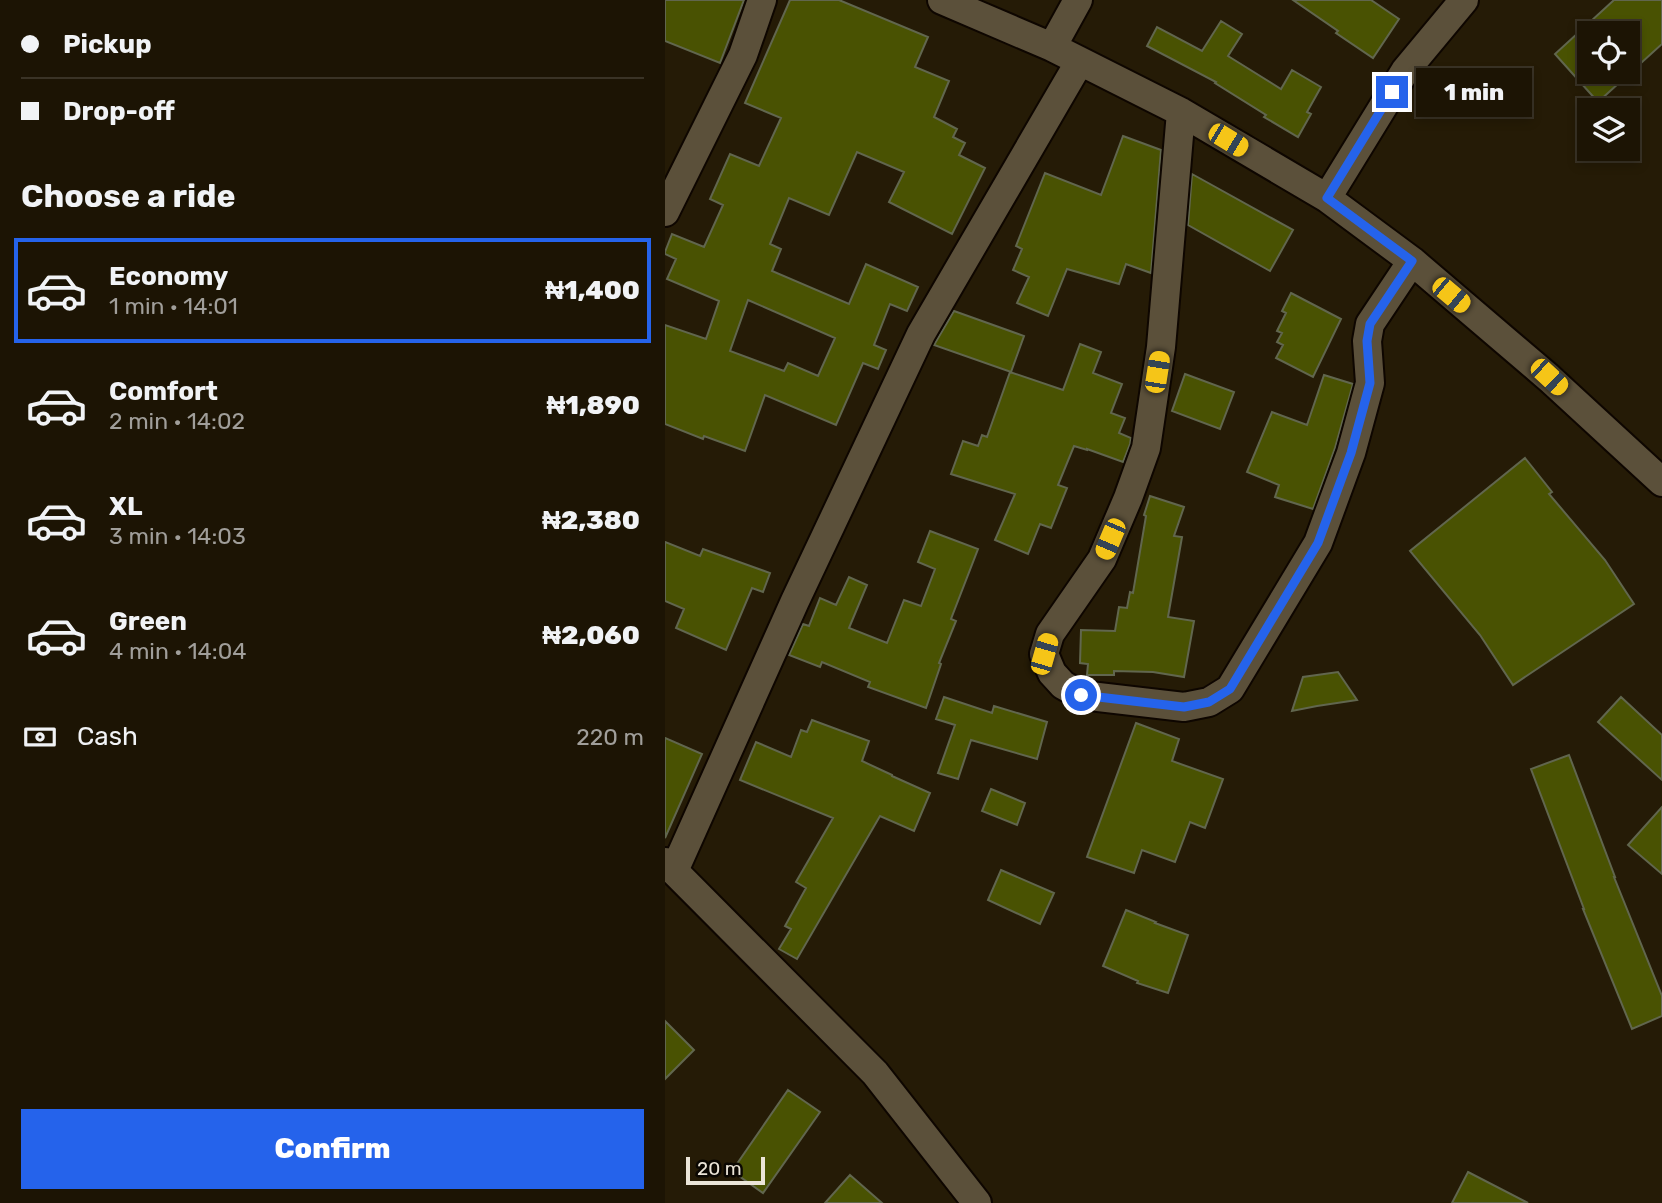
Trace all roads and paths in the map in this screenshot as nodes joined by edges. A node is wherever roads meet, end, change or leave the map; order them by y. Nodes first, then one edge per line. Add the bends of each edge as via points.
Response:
1 (762, 0) edge
2 (942, 0) edge
3 (1078, 0) edge
4 (1464, 0) edge
5 (1052, 47) junction
6 (1080, 61) junction
7 (1181, 112) junction
8 (1327, 198) junction
9 (665, 212) edge
10 (1412, 261) junction
11 (1662, 482) edge
12 (670, 867) edge
13 (977, 1203) edge

1 - 9 street via 743,55
2 - 5 street
3 - 5 street
4 - 8 street via 1405,71
5 - 6 street
6 - 7 street
6 - 12 street via 921,334
7 - 8 street
7 - 10 street via 1161,346 1146,447 1102,559 1050,634 1044,654 1063,685 1081,695 1184,707 1209,702 1230,689 1318,543 1351,453 1370,383 1370,324
8 - 10 street
10 - 11 street via 1549,377
12 - 13 street via 875,1073

